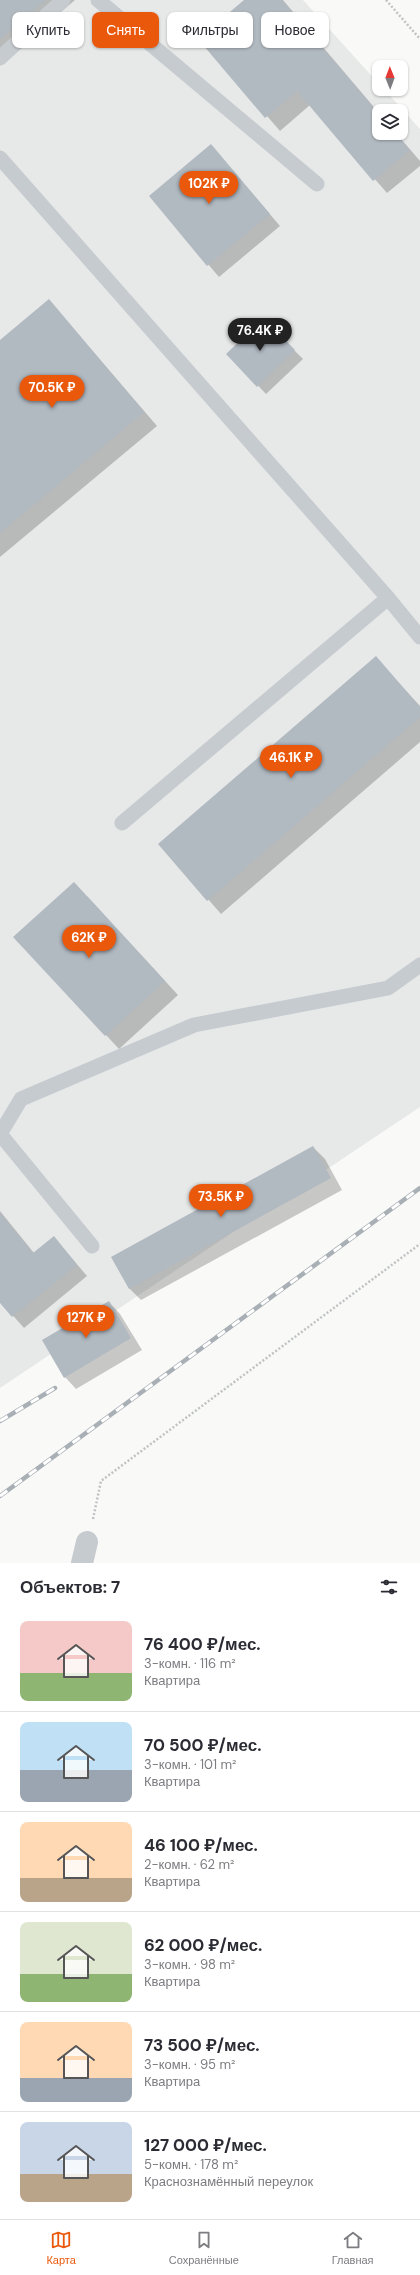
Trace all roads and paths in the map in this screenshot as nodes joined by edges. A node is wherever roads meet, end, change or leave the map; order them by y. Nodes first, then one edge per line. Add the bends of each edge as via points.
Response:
1 (63, 0) edge
2 (98, 0) edge
3 (386, 0) edge
4 (420, 39) edge
5 (0, 58) edge
6 (0, 158) edge
7 (317, 184) dead end
8 (388, 598) junction
9 (420, 637) edge
10 (122, 823) dead end
11 (420, 965) edge
12 (420, 1244) edge
13 (92, 1246) dead end
14 (87, 1542) joint
15 (82, 1563) edge

1 - 5 lane
2 - 7 lane
3 - 4 path
6 - 8 lane
8 - 9 lane
8 - 10 lane
11 - 13 lane via 388,988 194,1025 21,1099 0,1134
12 - 14 path via 102,1481
14 - 15 street

